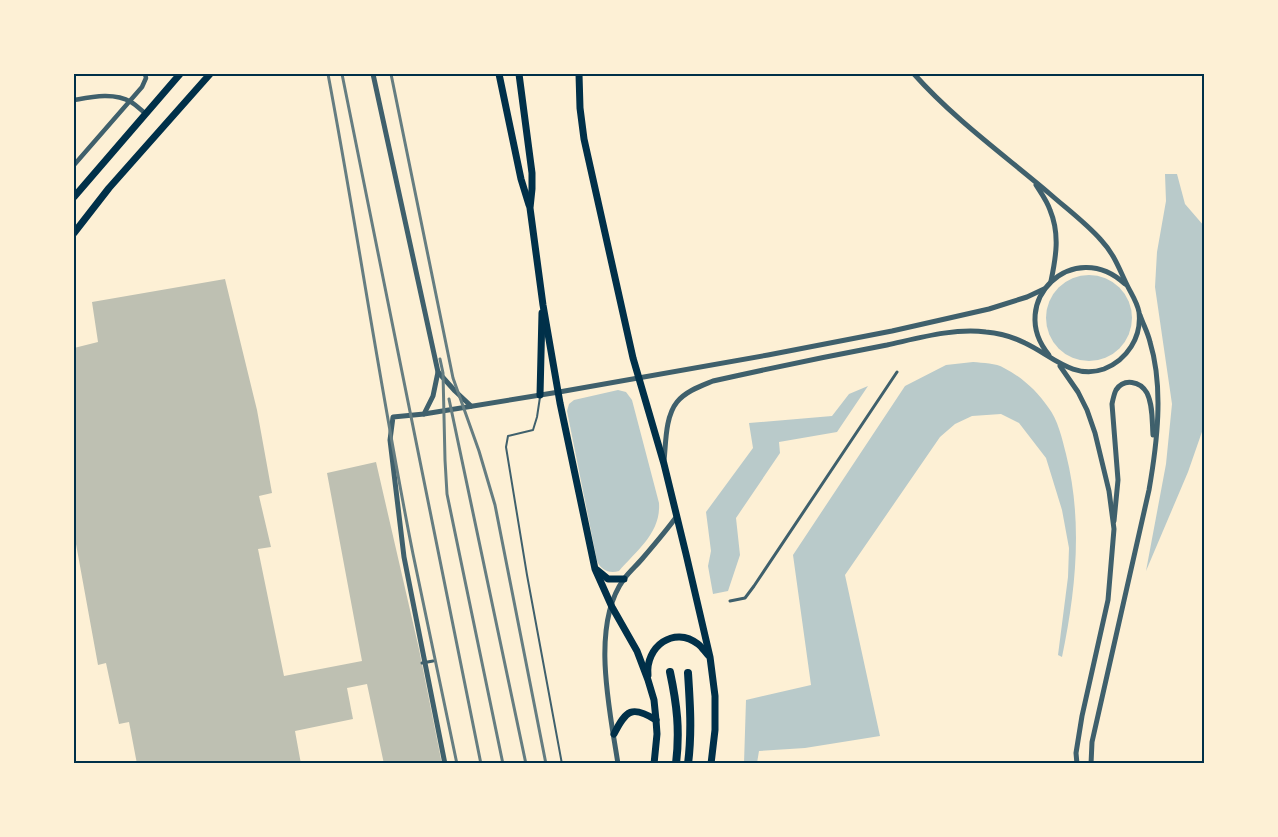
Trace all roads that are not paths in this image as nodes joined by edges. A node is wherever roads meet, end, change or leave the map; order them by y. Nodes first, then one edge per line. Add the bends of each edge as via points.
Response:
1 (145, 74) edge
2 (180, 74) edge
3 (210, 74) edge
4 (373, 74) edge
5 (499, 74) edge
6 (519, 74) edge
7 (579, 74) edge
8 (914, 74) edge
9 (74, 100) edge
10 (130, 101) junction
11 (146, 114) junction
12 (74, 165) edge
13 (1034, 180) junction
14 (74, 197) edge
15 (530, 208) junction
16 (74, 233) edge
17 (1051, 282) junction
18 (1128, 288) junction
19 (1044, 289) junction
20 (543, 304) junction
21 (1139, 312) junction
22 (1052, 358) junction
23 (1059, 364) junction
24 (438, 372) junction
25 (897, 372) dead end
26 (638, 378) junction
27 (559, 392) junction
28 (540, 395) junction
29 (471, 406) junction
30 (424, 414) junction
31 (1154, 457) junction
32 (664, 464) junction
33 (677, 516) junction
34 (1114, 529) junction
35 (595, 569) junction
36 (624, 579) junction
37 (730, 601) dead end
38 (612, 607) junction
39 (710, 657) junction
40 (433, 661) dead end
41 (422, 663) dead end
42 (670, 672) dead end
43 (688, 672) dead end
44 (648, 680) junction
45 (656, 720) junction
46 (614, 734) junction
47 (445, 764) edge
48 (562, 764) edge
49 (618, 764) edge
50 (654, 764) edge
51 (676, 764) edge
52 (688, 764) edge
53 (711, 764) edge
54 (1077, 764) edge
55 (1091, 764) edge

1 - 10 street via 142,87
2 - 11 main road
3 - 16 main road
4 - 24 street
5 - 15 main road
6 - 15 main road via 530,153
7 - 26 main road via 584,139
8 - 13 street via 949,110
9 - 10 street via 103,96
10 - 11 street
10 - 12 street
11 - 14 main road
13 - 17 street via 1055,226 1057,241
13 - 18 street via 1101,240 1118,262
15 - 20 main road
17 - 18 street via 1066,271 1100,268
17 - 19 street
18 - 21 street
19 - 22 street via 1035,319 1037,335
19 - 26 street via 999,307 892,331
20 - 27 main road
20 - 28 main road
21 - 23 street via 1134,342 1115,364 1087,372
21 - 31 street via 1150,342 1155,373
22 - 23 street
22 - 32 street via 1005,335 964,331 713,381 677,403 666,435
23 - 34 street via 1078,392 1095,433
24 - 29 street
24 - 30 street
25 - 37 street via 745,598
26 - 27 street
26 - 32 main road
27 - 28 street
27 - 35 main road
28 - 29 street
28 - 48 lane via 533,430 508,436 506,447
29 - 30 street
30 - 47 street via 393,417 390,440 404,557
31 - 34 street via 1147,394 1137,383 1124,384 1118,388 1112,404 1118,480
31 - 55 street via 1092,742
32 - 33 main road
33 - 36 street
33 - 39 main road
34 - 54 street via 1108,600 1082,716
35 - 36 main road via 608,579
35 - 38 main road
36 - 38 street
38 - 44 main road
38 - 46 street via 605,640
39 - 44 main road via 691,640 668,638 652,654
39 - 53 main road via 715,696
40 - 41 street
42 - 51 highway via 678,714
43 - 52 highway
44 - 45 main road
45 - 46 main road via 639,711 632,712 621,720
45 - 50 main road
46 - 49 street

